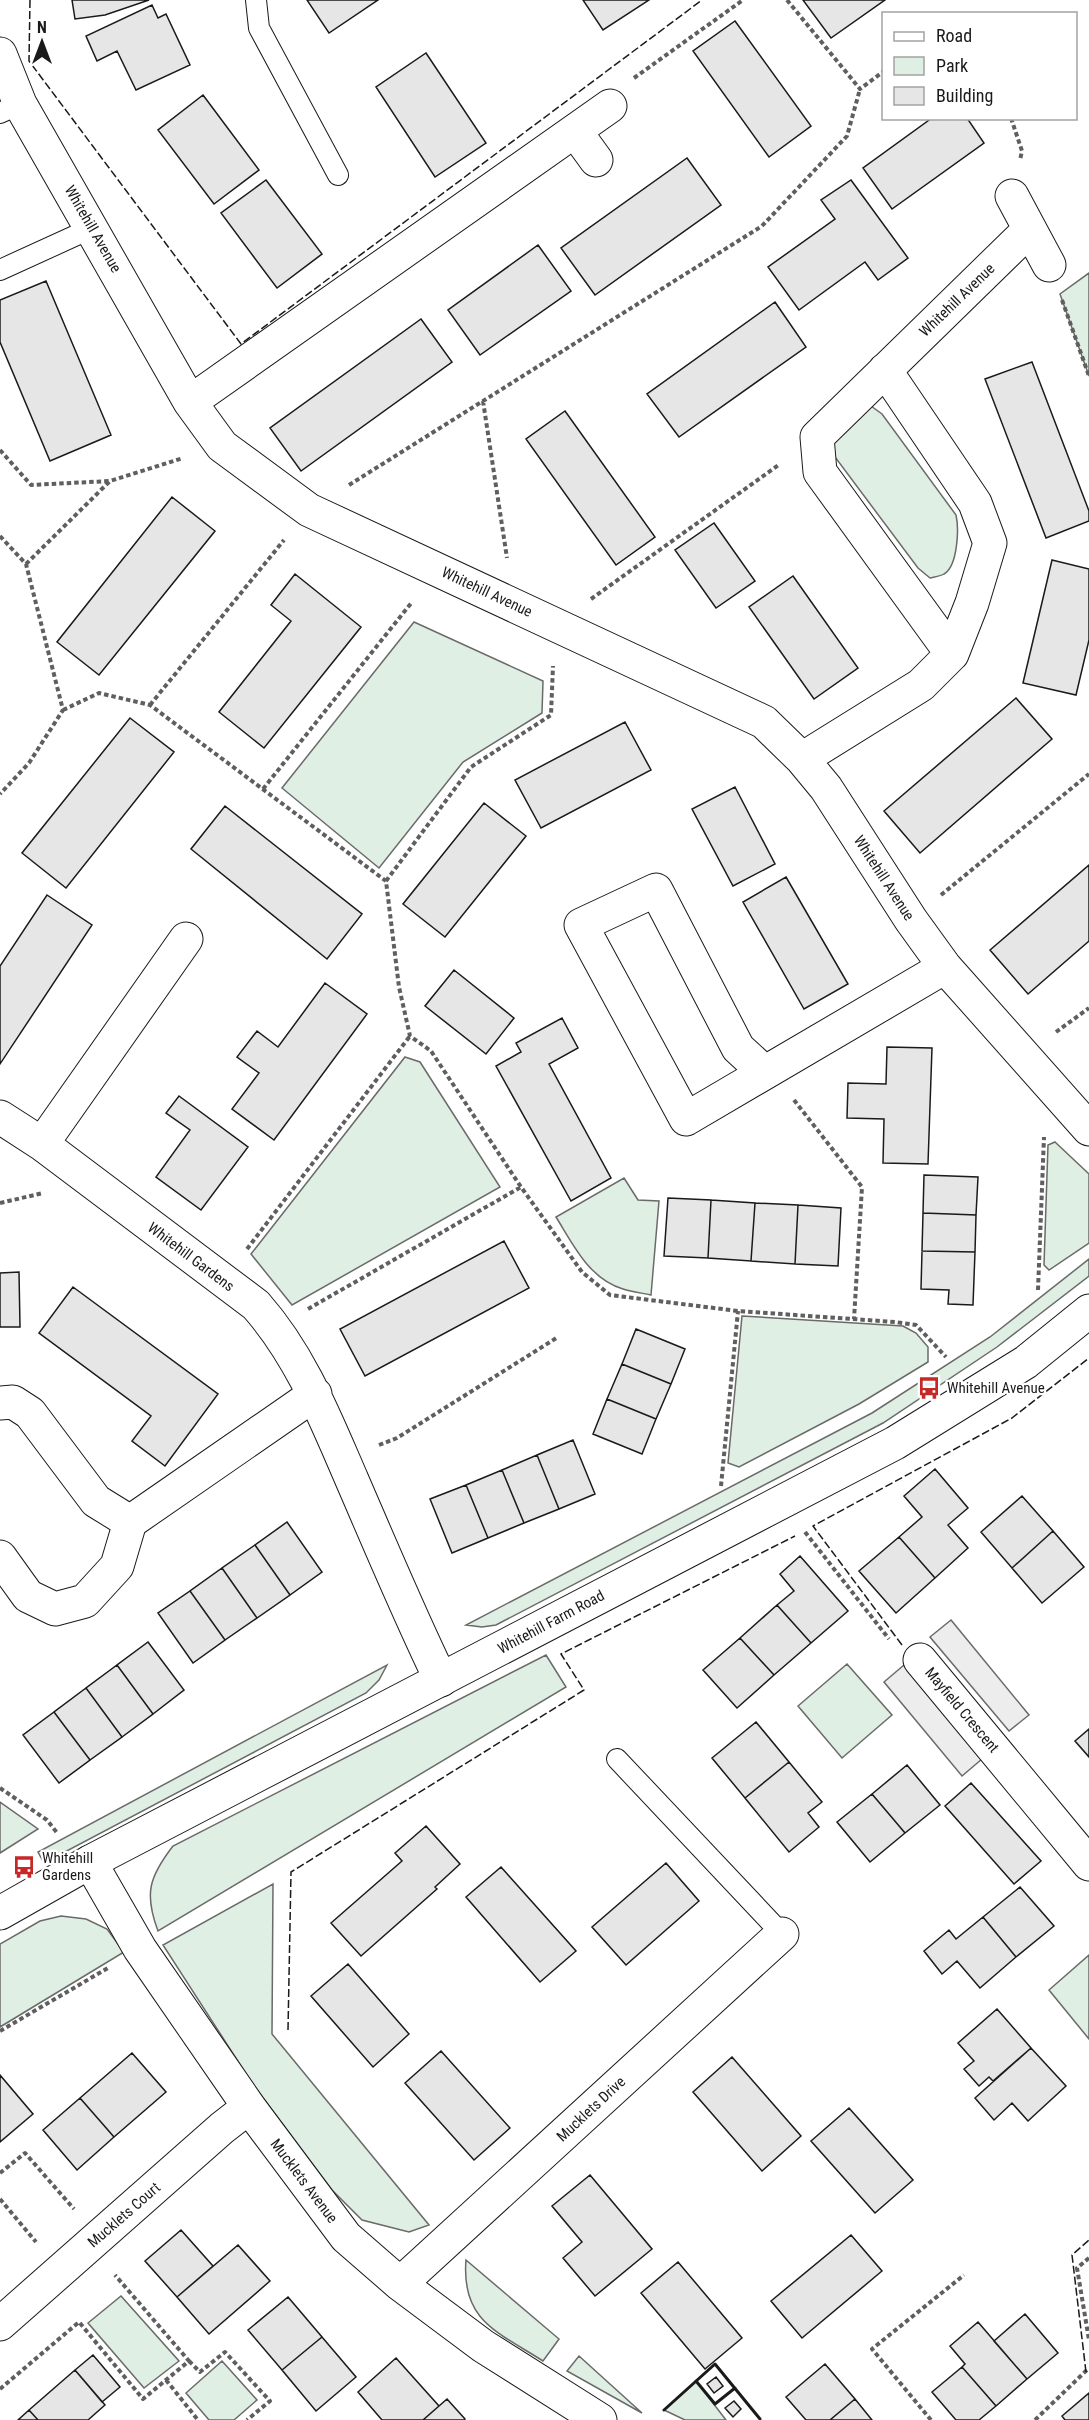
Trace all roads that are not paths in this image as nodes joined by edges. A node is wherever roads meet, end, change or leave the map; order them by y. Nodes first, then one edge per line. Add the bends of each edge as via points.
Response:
1 (256, 0) edge
2 (0, 54) edge
3 (610, 106) road end
4 (10, 108) edge
5 (575, 131) junction
6 (596, 160) dead end
7 (338, 175) dead end
8 (1012, 196) dead end
9 (92, 228) junction
10 (1029, 230) junction
11 (1049, 265) road end
12 (0, 270) edge
13 (885, 370) junction
14 (190, 402) junction
15 (952, 654) junction
16 (802, 759) junction
17 (186, 939) dead end
18 (945, 967) junction
19 (764, 1072) junction
20 (0, 1117) edge
21 (1089, 1129) edge
22 (42, 1144) junction
23 (1089, 1311) edge
24 (315, 1394) junction
25 (0, 1403) edge
26 (130, 1522) junction
27 (0, 1557) edge
28 (920, 1660) road end
29 (441, 1680) junction
30 (617, 1759) dead end
31 (90, 1862) junction
32 (1089, 1864) edge
33 (0, 1913) edge
34 (782, 1934) joint
35 (249, 2107) junction
36 (400, 2284) junction
37 (0, 2324) edge
38 (595, 2419) edge

1 - 7 lane via 259,28
2 - 4 street, Whitehill Avenue
3 - 5 street
4 - 9 street, Whitehill Avenue
5 - 6 street
5 - 14 street
8 - 10 street
9 - 12 lane
9 - 14 street, Whitehill Avenue
10 - 11 street
10 - 13 street, Whitehill Avenue
13 - 15 street via 975,504 990,543
13 - 15 street, Whitehill Avenue via 817,437 820,472
14 - 16 street, Whitehill Avenue via 222,446 309,510 764,722
15 - 16 street via 921,685
16 - 18 street, Whitehill Avenue via 826,788
17 - 22 street
18 - 19 street
18 - 21 street, Whitehill Avenue
19 - 19 street via 686,1119 581,925 656,890 738,1048
20 - 22 street, Whitehill Gardens
22 - 24 street, Whitehill Gardens via 256,1305 276,1327
23 - 29 street, Whitehill Farm Road via 1026,1362 895,1443
24 - 26 street
24 - 29 street, Whitehill Gardens
25 - 26 street via 13,1401 30,1413 96,1501
26 - 27 street via 117,1566 85,1600 55,1609 28,1596
28 - 32 street, Mayfield Crescent
29 - 31 street, Whitehill Farm Road
30 - 34 lane
31 - 33 street, Whitehill Farm Road
31 - 35 street, Mucklets Avenue via 140,1949
34 - 36 street, Mucklets Drive
35 - 36 street, Mucklets Avenue via 346,2237
35 - 37 street, Mucklets Court
36 - 38 street, Mucklets Avenue via 483,2346

